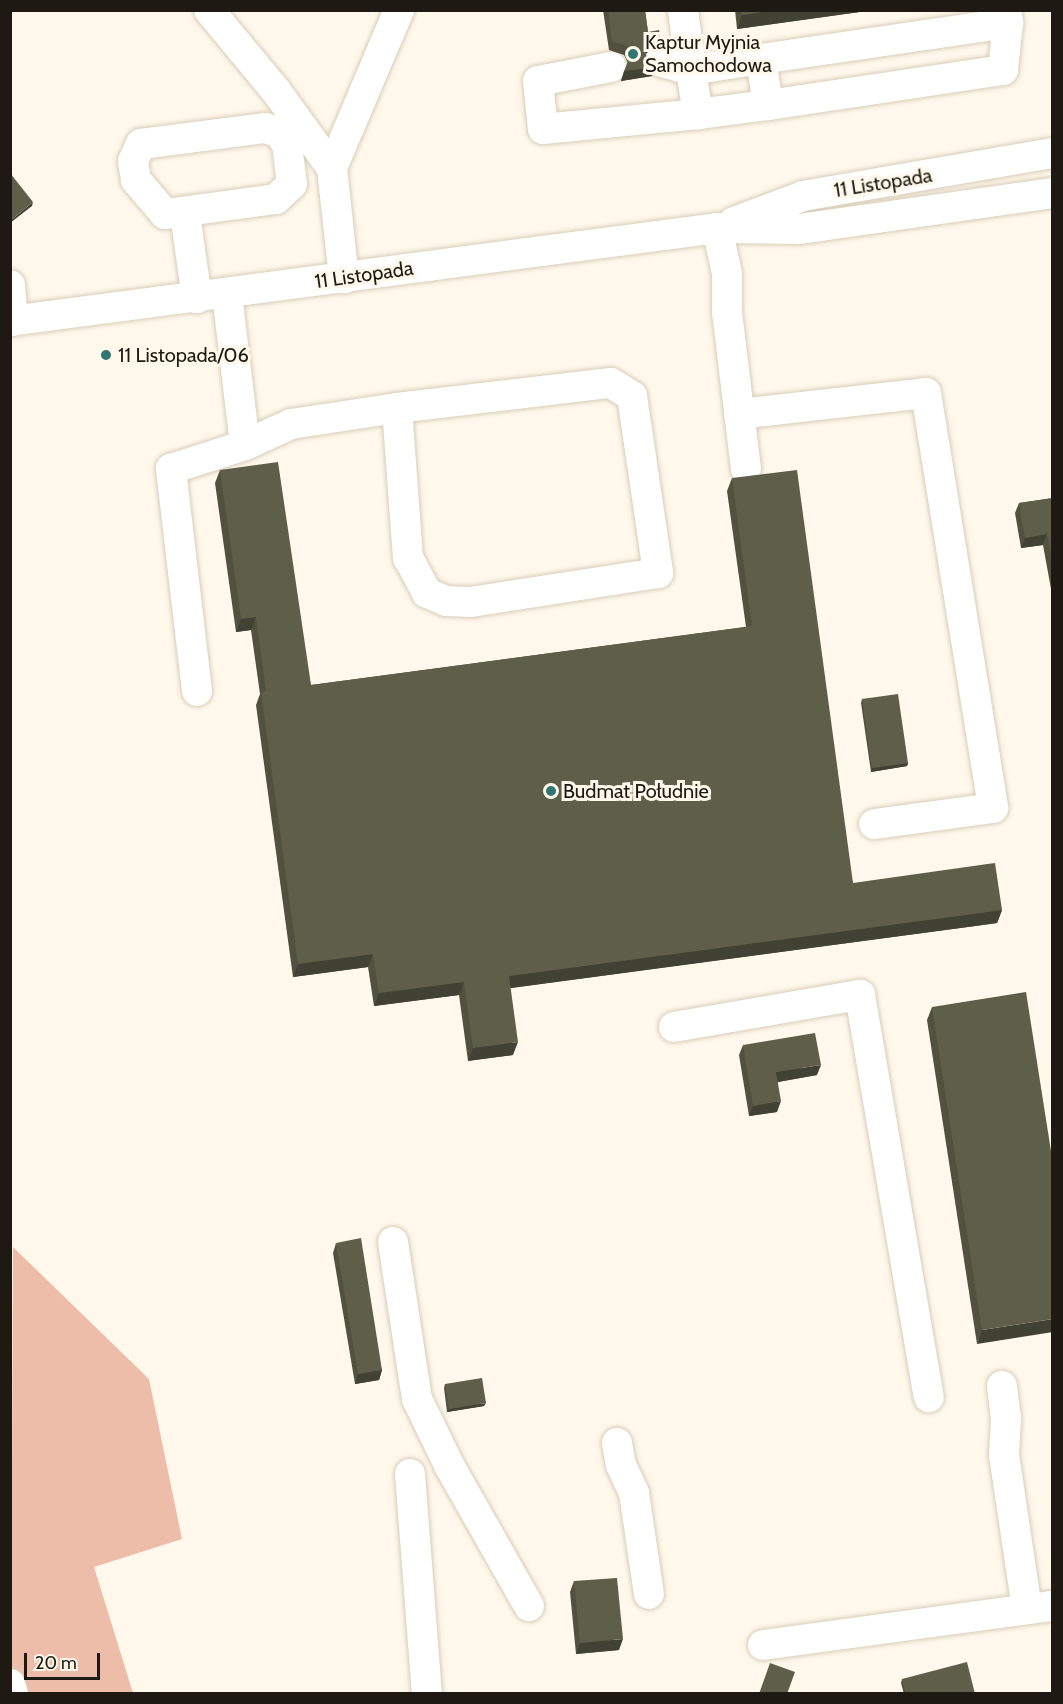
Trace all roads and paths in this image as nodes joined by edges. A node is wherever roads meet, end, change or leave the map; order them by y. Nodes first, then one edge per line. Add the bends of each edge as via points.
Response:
1 (209, 10) edge
2 (399, 10) edge
3 (683, 10) edge
4 (1007, 17) edge
5 (761, 59) junction
6 (659, 61) dead end
7 (611, 67) dead end
8 (691, 70) junction
9 (768, 105) junction
10 (698, 114) junction
11 (1053, 153) edge
12 (332, 168) junction
13 (1053, 193) edge
14 (184, 214) junction
15 (717, 228) junction
16 (344, 278) junction
17 (10, 285) edge
18 (227, 294) junction
19 (197, 298) junction
20 (12, 321) edge
21 (396, 408) junction
22 (739, 414) junction
23 (245, 445) junction
24 (746, 469) dead end
25 (197, 691) dead end
26 (874, 824) dead end
27 (674, 1027) dead end
28 (393, 1242) dead end
29 (1002, 1386) dead end
30 (930, 1397) dead end
31 (617, 1443) dead end
32 (410, 1474) dead end
33 (649, 1594) dead end
34 (529, 1606) dead end
35 (1040, 1608) edge
36 (763, 1645) dead end
37 (10, 1684) edge
38 (14, 1694) edge
39 (427, 1694) edge

1 - 12 street via 276,91
2 - 12 street
3 - 8 street
4 - 5 street
4 - 9 street via 1003,70
5 - 8 street
5 - 9 street
6 - 8 street
7 - 10 street via 538,81 543,129
8 - 10 street
9 - 10 street
11 - 15 street, 11 Listopada via 803,196
12 - 16 street
13 - 15 street, 11 Listopada via 799,229
14 - 14 street via 263,203 284,194 292,184 287,144 279,133 266,128 141,144 133,161 136,180 165,214
14 - 19 street
15 - 16 street, 11 Listopada
15 - 22 street via 727,273 727,312
16 - 18 street, 11 Listopada
17 - 20 street
18 - 19 street, 11 Listopada
18 - 23 street
19 - 20 street, 11 Listopada
21 - 21 street via 597,383 611,383 624,389 632,396 658,573 471,602 446,601 427,593 408,558
21 - 23 street via 291,424
22 - 24 street
22 - 26 street via 926,393 993,808
23 - 25 street via 171,470
27 - 30 street via 860,995
28 - 34 street via 417,1399 450,1467
29 - 35 street via 1006,1418 1004,1455
31 - 33 street via 621,1465 634,1493
32 - 39 street
35 - 36 street
37 - 38 street

